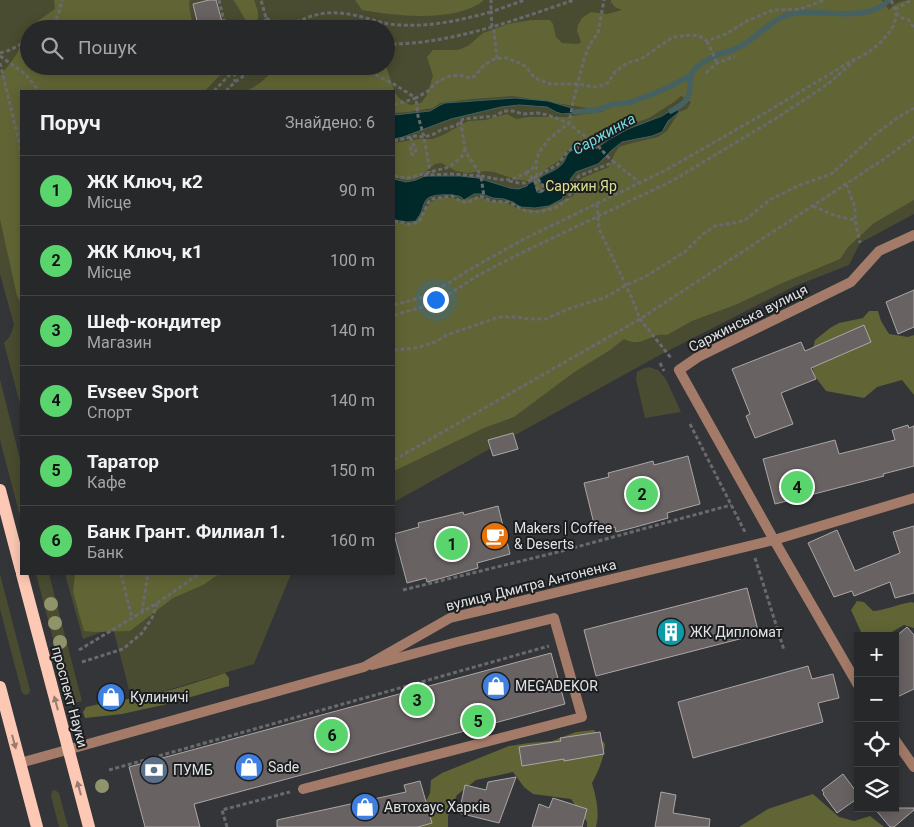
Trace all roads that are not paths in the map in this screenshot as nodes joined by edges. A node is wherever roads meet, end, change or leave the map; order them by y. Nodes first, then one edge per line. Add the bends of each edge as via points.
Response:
1 (914, 235) edge
2 (0, 490) edge
3 (914, 498) edge
4 (774, 540) junction
5 (20, 566) edge
6 (22, 575) edge
7 (364, 667) junction
8 (854, 678) edge
9 (0, 687) edge
10 (899, 746) edge
11 (69, 750) junction
12 (20, 763) junction
13 (914, 767) edge
14 (302, 788) road end
15 (37, 827) edge
16 (89, 827) edge

1 - 4 street, Саржинська вулиця via 879,251 851,282 679,370
2 - 5 main road
3 - 4 street, вулиця Дмитра Антоненка
4 - 7 street, вулиця Дмитра Антоненка via 450,618
4 - 8 street, Саржинська вулиця
11 -> 6 main road, проспект Науки
7 - 11 street, вулиця Дмитра Антоненка
7 - 14 street via 554,618 582,717
9 -> 12 main road
10 - 13 street
11 - 12 street, вулиця Дмитра Антоненка
16 -> 11 main road, проспект Науки
12 - 15 main road

